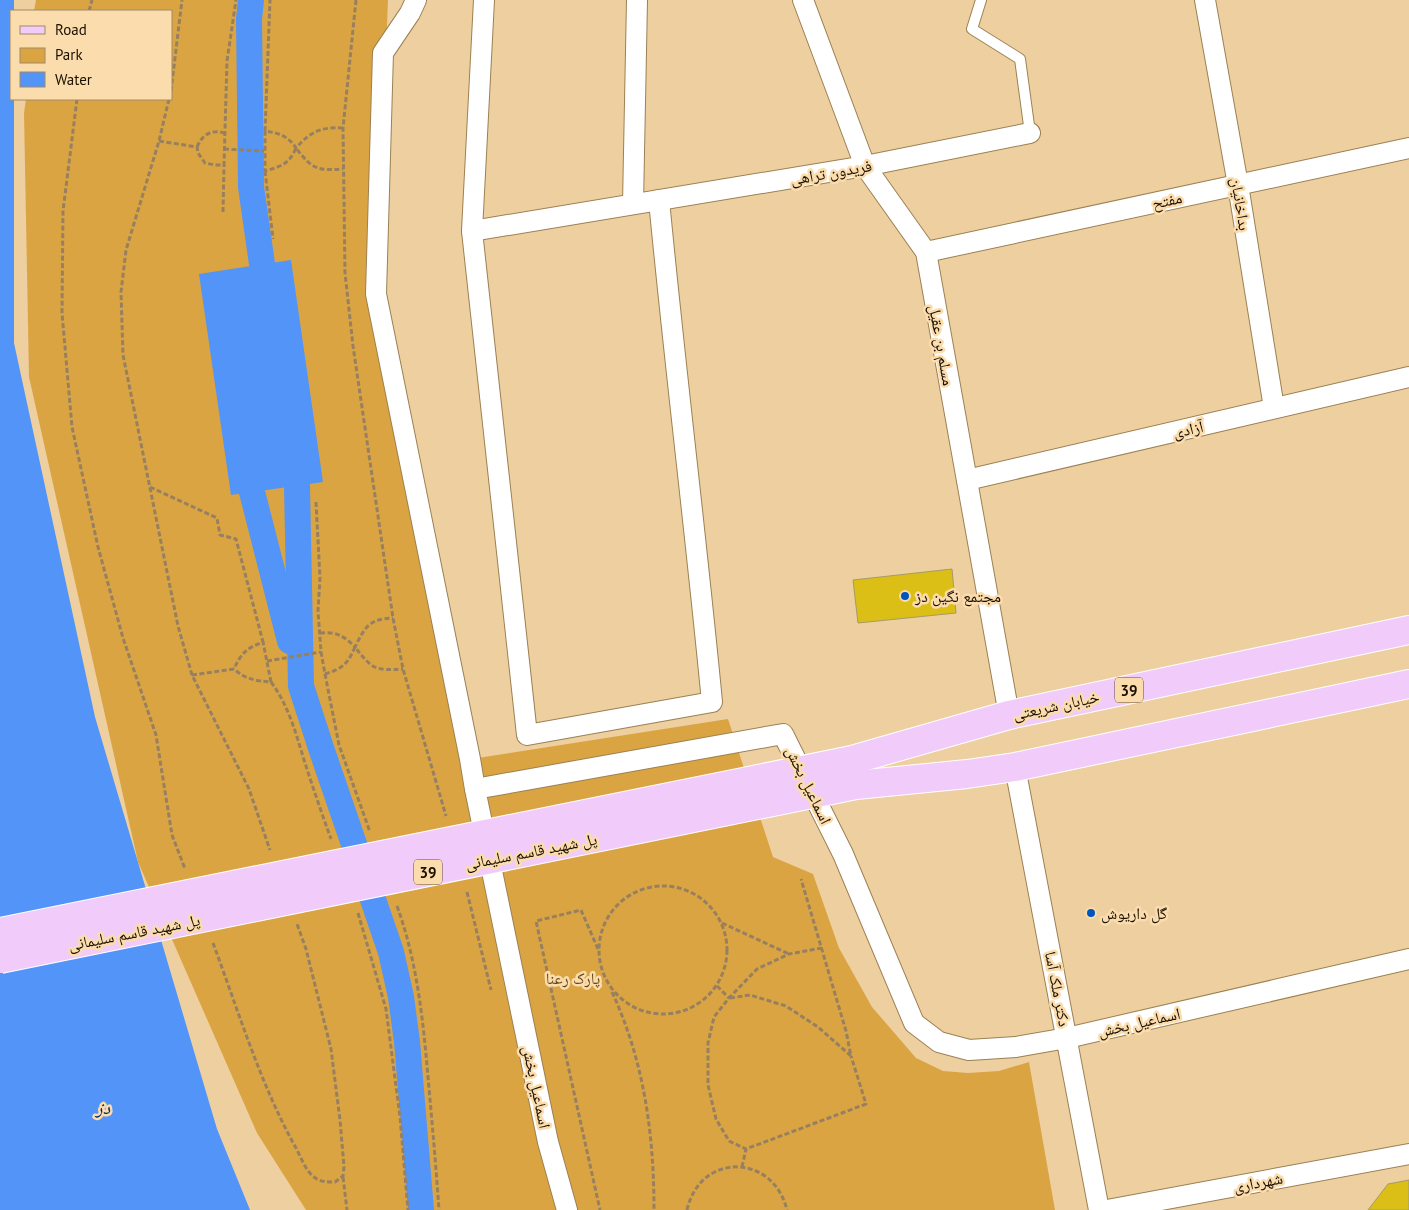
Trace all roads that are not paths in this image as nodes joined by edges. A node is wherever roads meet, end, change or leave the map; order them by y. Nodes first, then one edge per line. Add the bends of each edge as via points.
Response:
1 (416, 0) edge
2 (484, 0) edge
3 (637, 0) edge
4 (803, 0) edge
5 (981, 0) edge
6 (1205, 0) edge
7 (1030, 133) joint
8 (1409, 148) edge
9 (866, 166) junction
10 (1238, 185) junction
11 (659, 200) junction
12 (633, 204) junction
13 (472, 231) junction
14 (926, 252) junction
15 (1409, 377) edge
16 (1274, 408) junction
17 (967, 480) junction
18 (1409, 630) edge
19 (1409, 684) edge
20 (1009, 715) junction
21 (1015, 768) junction
22 (854, 772) junction
23 (475, 789) junction
24 (0, 932) edge
25 (0, 959) edge
26 (1409, 959) edge
27 (1067, 1038) junction
28 (1409, 1154) edge
29 (566, 1210) edge
30 (1098, 1210) edge
31 (1107, 1210) edge

1 - 23 street via 383,53 376,294
2 - 13 street
3 - 12 street
4 - 9 street, مسلم بن عقیل
5 - 7 lane, فریدون تراهی via 972,29 1020,59
6 - 10 street, بداخانیان
7 - 9 street, فریدون تراهی
8 - 10 street, مفتح
9 - 11 street, فریدون تراهی
9 - 14 street, مسلم بن عقیل
10 - 14 street, مفتح
10 - 16 street, بداخانیان
11 - 12 street, فریدون تراهی
11 - 13 street via 712,702 527,736
12 - 13 street, فریدون تراهی
14 - 17 street, مسلم بن عقیل
15 - 16 street, آزادی
16 - 17 street, آزادی
17 - 20 street, مسلم بن عقیل
18 - 20 main road, خیابان شریعتی / 39
19 - 21 main road, 39
20 - 22 main road, خیابان شریعتی / 39
21 - 22 main road, 39 via 907,779
21 - 27 street, دکتر ملک آسا
22 - 24 main road, پل شهید قاسم سلیمانی / 39, bridge
22 - 25 main road, پل شهید قاسم سلیمانی / 39, bridge
23 - 27 street, اسماعیل بخش via 783,734 843,854 914,1023 939,1042 969,1050 1016,1047
23 - 29 street, اسماعیل بخش via 548,1142
26 - 27 street, اسماعیل بخش
27 - 30 street, دکتر ملک آسا
28 - 31 street, شهرداری

